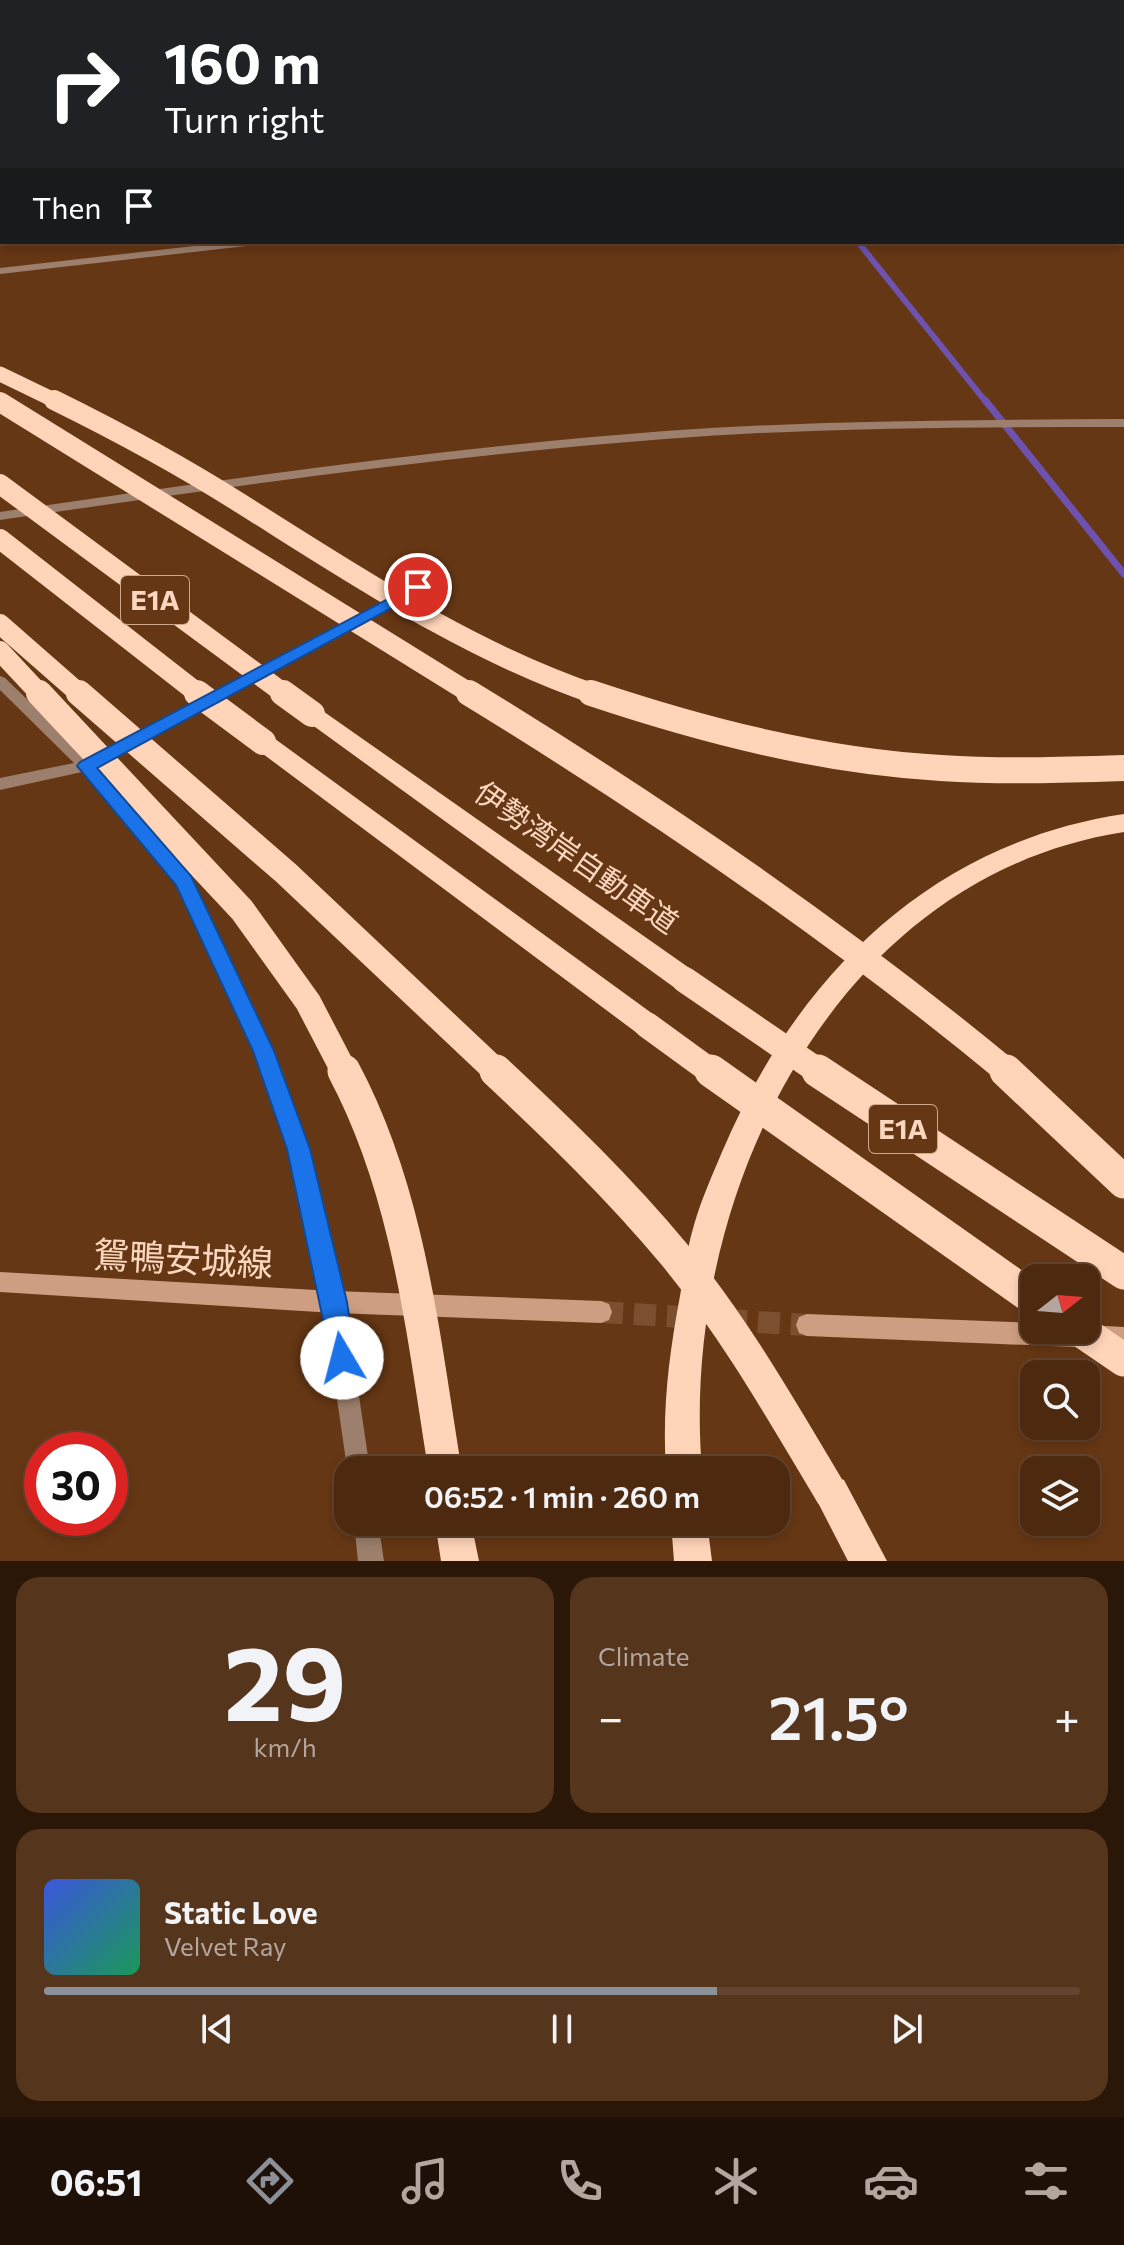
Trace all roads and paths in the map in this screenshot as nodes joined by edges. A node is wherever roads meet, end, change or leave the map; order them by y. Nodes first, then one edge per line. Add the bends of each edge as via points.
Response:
1 (237, 244) edge
2 (0, 271) edge
3 (0, 374) edge
4 (0, 402) edge
5 (1124, 423) edge
6 (0, 484) edge
7 (0, 516) edge
8 (0, 539) edge
9 (418, 587) dead end
10 (0, 624) edge
11 (0, 651) edge
12 (0, 681) edge
13 (86, 766) junction
14 (1124, 768) edge
15 (0, 784) edge
16 (1124, 823) edge
17 (1124, 1182) edge
18 (1124, 1273) edge
19 (0, 1282) edge
20 (1020, 1289) edge
21 (334, 1302) junction
22 (601, 1312) tunnel mouth
23 (807, 1325) tunnel mouth
24 (1124, 1338) edge
25 (1100, 1344) edge
26 (1124, 1360) edge
27 (356, 1456) edge
28 (443, 1456) edge
29 (684, 1456) edge
30 (368, 1536) edge
31 (456, 1536) edge
32 (690, 1536) edge
33 (371, 1561) edge
34 (460, 1561) edge
35 (693, 1561) edge
36 (868, 1561) edge

1 - 2 street
3 - 14 highway, bridge via 111,428 415,613 505,657 648,714 744,741 924,768
4 - 17 highway, bridge via 517,722 805,913 1033,1093
5 - 7 street via 837,424 665,435 351,466
6 - 18 highway, 伊勢湾岸自動車道 / E1A, bridge via 685,980
8 - 20 highway, E1A, bridge via 139,649 647,1025
9 - 13 street
10 - 36 highway, bridge via 286,873 592,1161 675,1256 748,1356
11 - 28 highway, bridge via 242,910 308,1002 364,1108 409,1249
12 - 13 street
13 - 15 street
13 - 21 street via 184,882 210,931 273,1073 298,1149
16 - 29 highway via 1047,841 1008,857 899,921 843,975 772,1075 708,1228 684,1358
19 - 21 main road, 鴛鴨安城線
21 - 22 main road, 鴛鴨安城線
21 - 27 street
23 - 24 main road
25 - 26 highway, bridge
30 - 33 street
31 - 34 highway
32 - 35 highway

